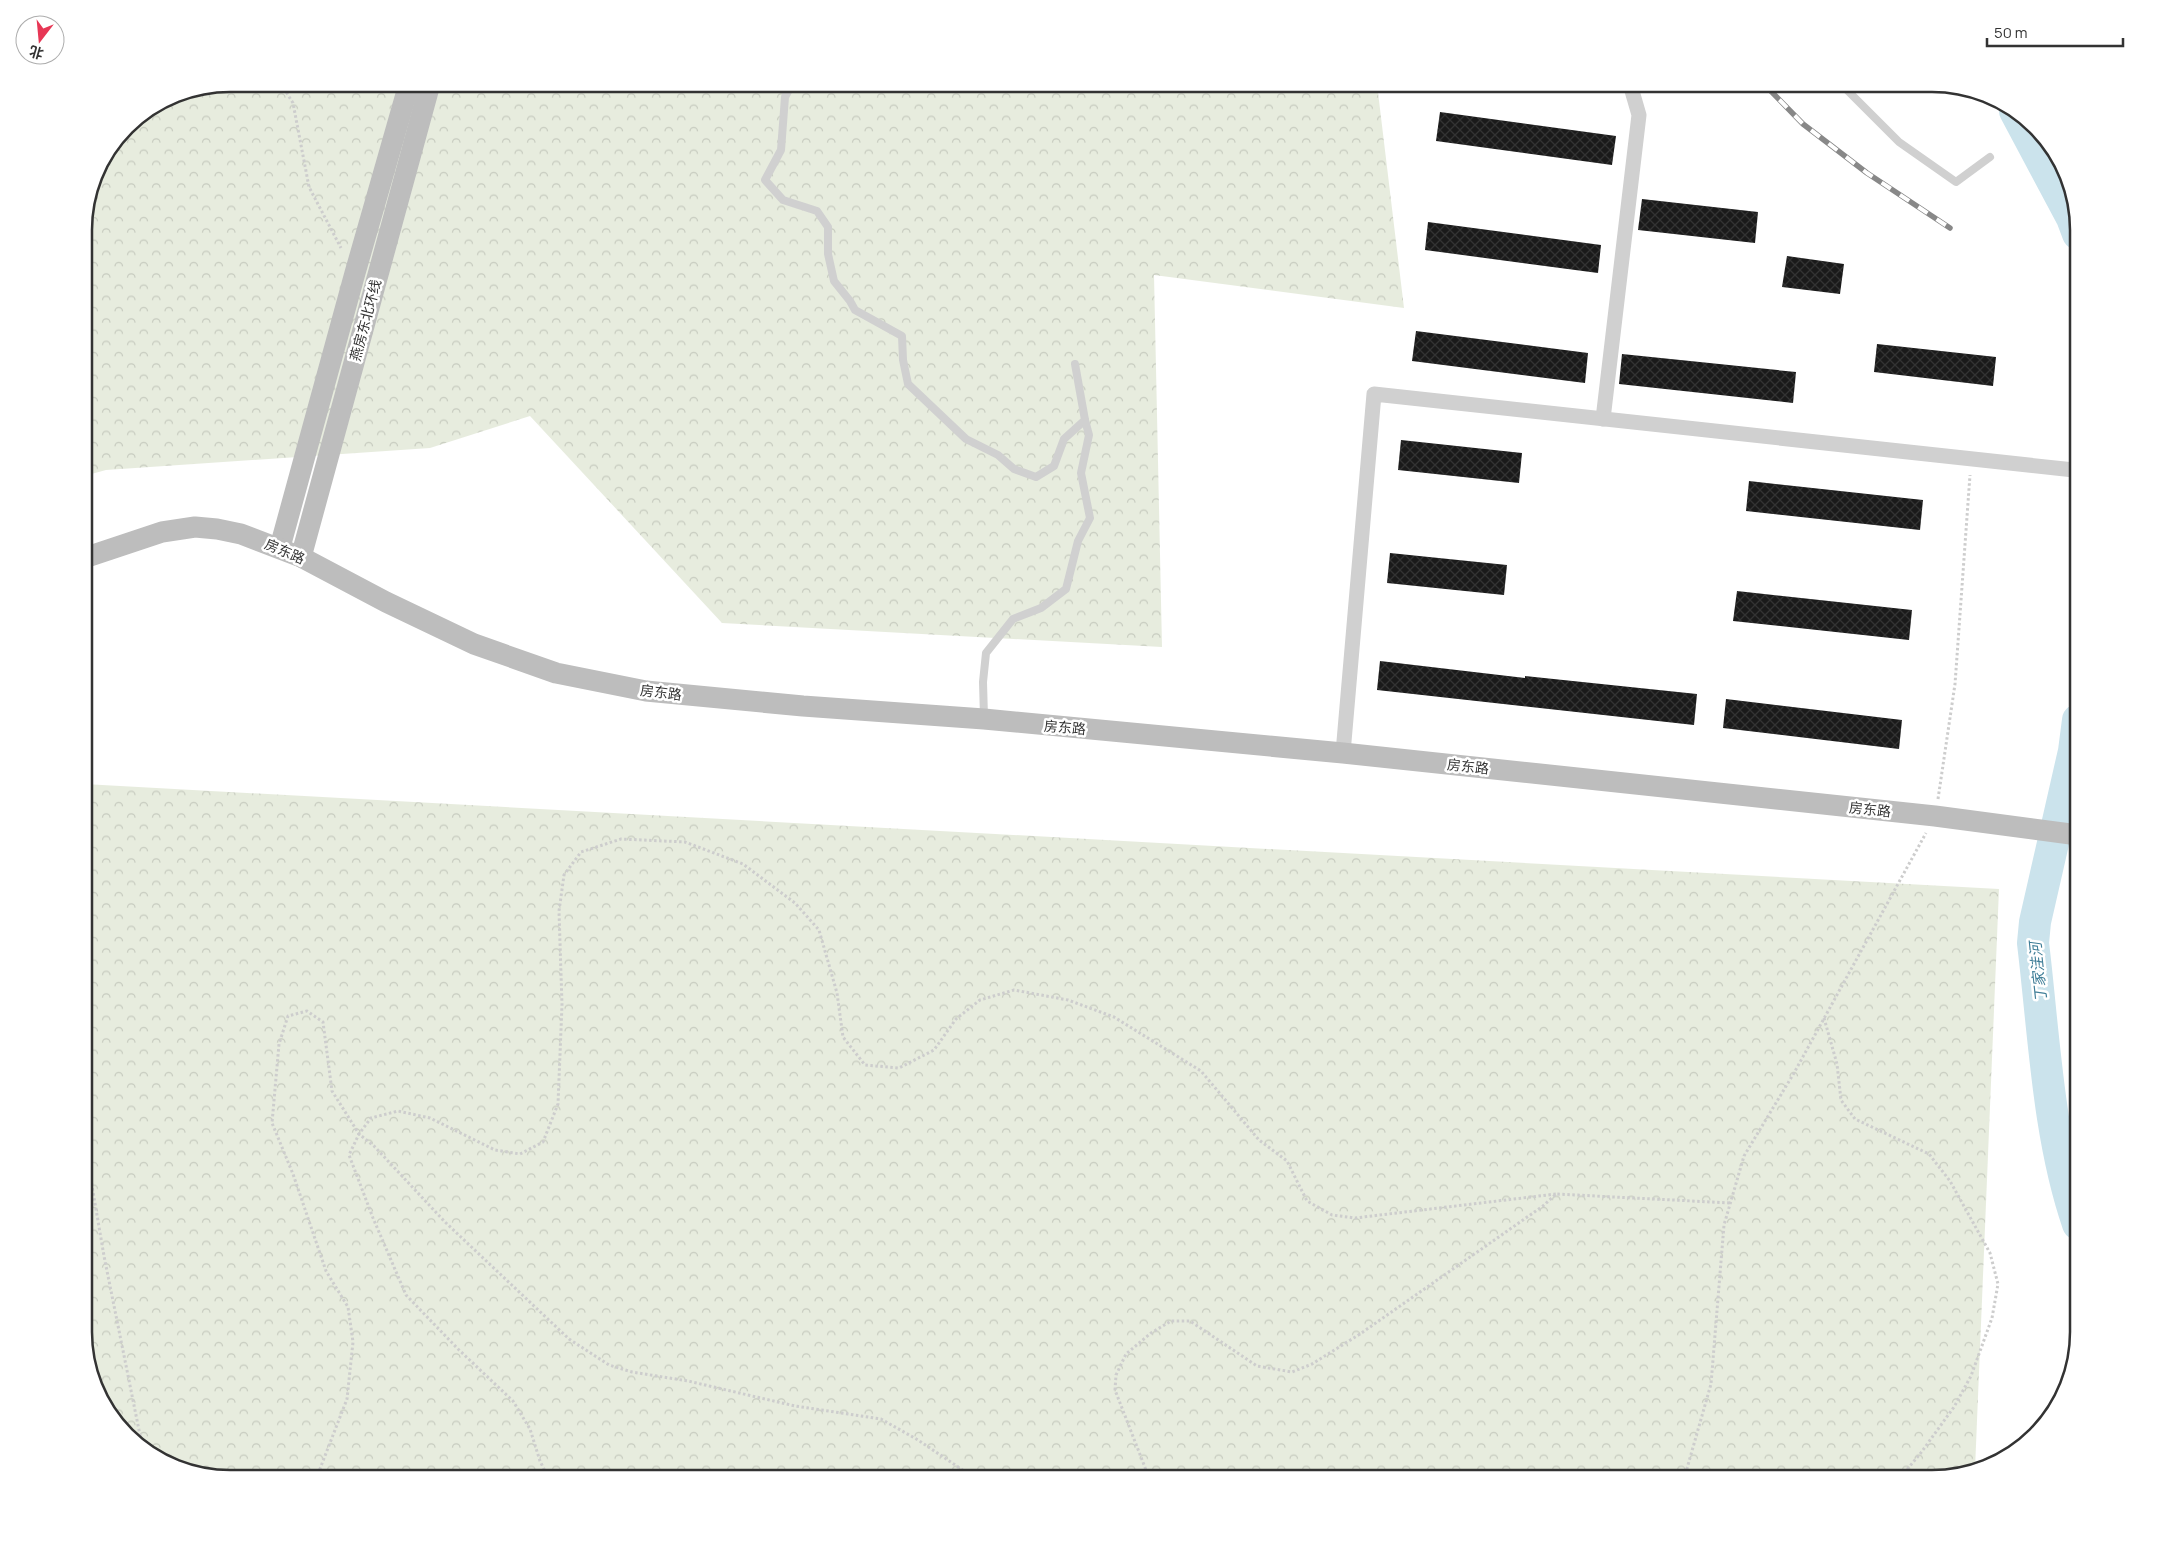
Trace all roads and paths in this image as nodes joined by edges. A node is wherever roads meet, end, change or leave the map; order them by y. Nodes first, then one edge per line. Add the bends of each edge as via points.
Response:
1 (1632, 92) edge
2 (1849, 92) edge
3 (286, 93) edge
4 (406, 93) edge
5 (427, 93) edge
6 (787, 93) edge
7 (1990, 157) dead end
8 (355, 273) junction
9 (1075, 364) dead end
10 (1603, 419) junction
11 (1085, 420) junction
12 (1972, 459) junction
13 (2070, 470) edge
14 (280, 547) junction
15 (93, 555) edge
16 (301, 557) junction
17 (984, 719) junction
18 (1342, 753) junction
19 (1935, 816) junction
20 (2070, 834) edge
21 (1824, 1018) junction
22 (359, 1134) junction
23 (93, 1192) edge
24 (1556, 1194) junction
25 (1730, 1203) junction
26 (139, 1436) edge
27 (319, 1470) edge
28 (545, 1470) edge
29 (963, 1470) edge
30 (1146, 1470) edge
31 (1687, 1470) edge
32 (1906, 1470) edge

1 - 10 street via 1639,115
2 - 7 lane via 1899,142 1956,182
3 - 8 path via 293,104 309,187
4 - 8 main road, 燕房东北环线
5 - 16 main road, 燕房东北环线
6 - 11 lane via 781,150 765,180 783,200 817,211 828,227 828,254 834,281 855,310 902,336 908,384 966,439 998,455 1014,469 1036,477 1054,466 1064,439
8 - 14 main road, 燕房东北环线
9 - 11 lane
10 - 12 street
10 - 18 street via 1374,394
11 - 17 lane via 1089,435 1081,473 1090,518 1078,541 1066,588 1041,608 1013,619 986,654
12 - 13 street
12 - 19 path via 1955,684
14 - 15 main road, 房东路 via 242,534 195,527 162,532
14 - 16 main road, 房东路
16 - 17 main road, 房东路 via 474,644 556,673 646,691
17 - 18 main road, 房东路
18 - 19 main road, 房东路
19 - 20 main road, 房东路
19 - 21 path
21 - 25 path via 1744,1156
21 - 32 path via 1837,1064 1841,1100 1855,1119 1929,1154 1950,1181 1990,1253 1998,1284 1992,1318 1971,1376 1954,1406
22 - 24 path via 371,1118 398,1110 430,1118 495,1150 520,1154 543,1142 558,1104 562,1005 559,911 564,875 581,852 621,839 685,842 743,864 795,903 819,930 837,993 843,1037 865,1065 898,1068 934,1050 956,1019 980,1000 1014,990 1068,1000 1114,1017 1201,1071 1258,1140 1287,1161 1307,1200 1332,1215 1355,1218
22 - 27 path via 332,1091 323,1022 307,1011 288,1016 279,1044 272,1123 326,1271 348,1307 353,1342 347,1399
22 - 28 path via 350,1155 406,1294 513,1402 530,1429
22 - 29 path via 445,1222 569,1339 609,1365 795,1406 880,1419
23 - 26 path
24 - 25 path
24 - 30 path via 1360,1334 1312,1364 1292,1372 1257,1366 1190,1321 1171,1321 1151,1333 1126,1354 1116,1374 1115,1390
25 - 31 path via 1724,1225 1711,1384

